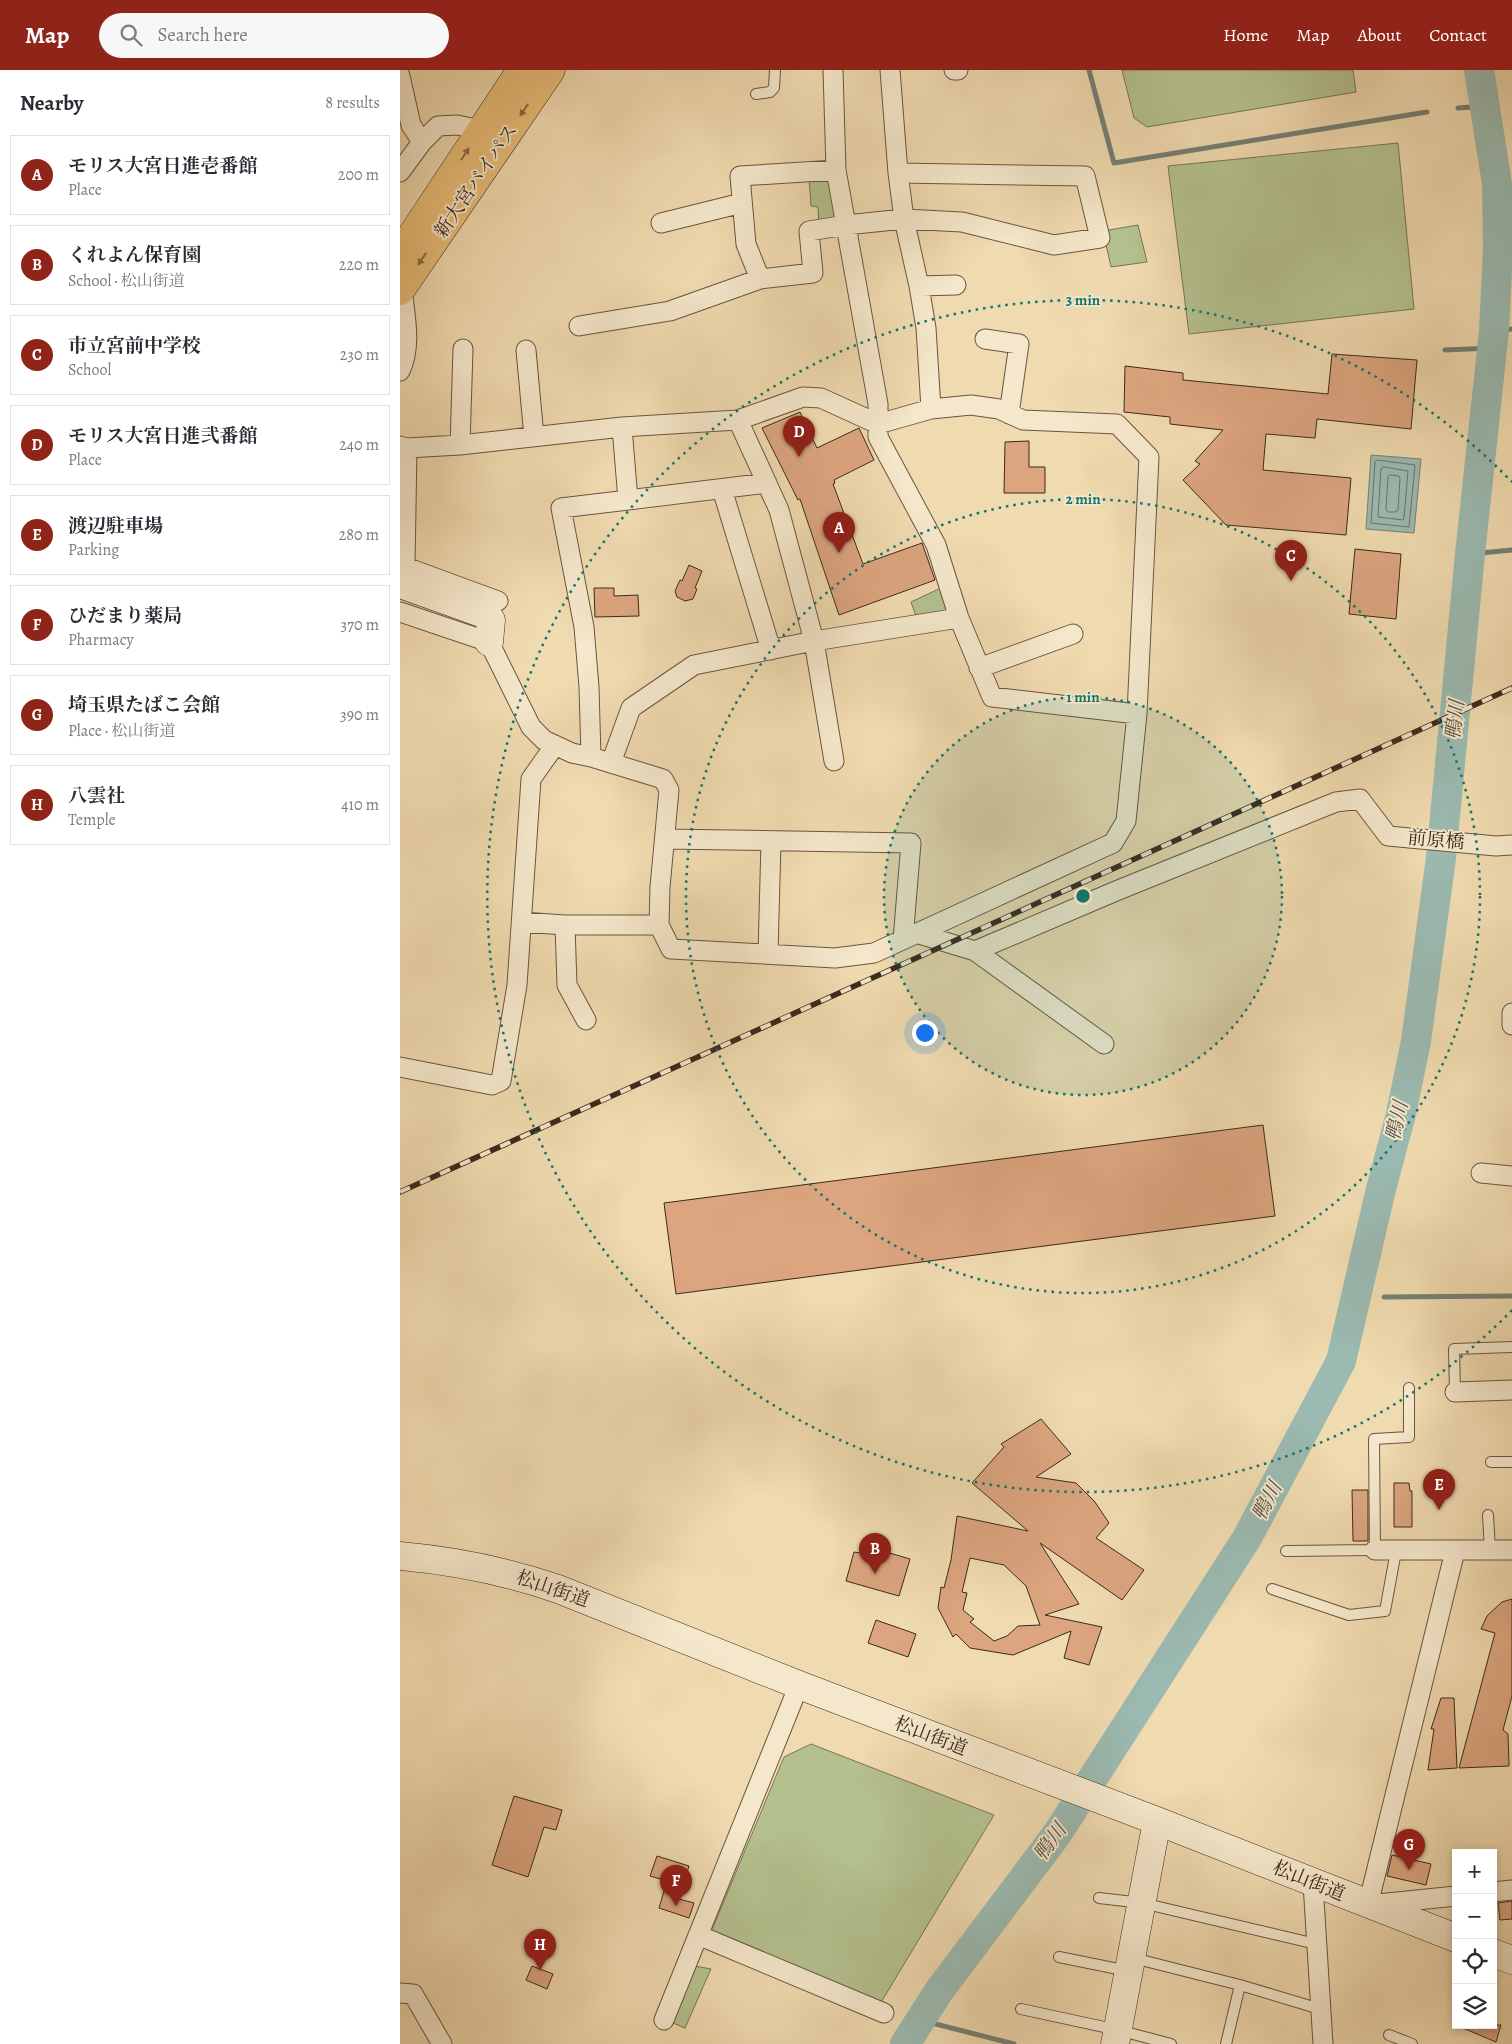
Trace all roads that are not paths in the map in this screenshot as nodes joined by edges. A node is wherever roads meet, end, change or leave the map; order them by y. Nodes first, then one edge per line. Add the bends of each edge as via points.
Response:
1 (521, 70) edge
2 (551, 70) edge
3 (775, 70) edge
4 (833, 70) edge
5 (890, 70) edge
6 (954, 70) edge
7 (958, 70) edge
8 (400, 76) edge
9 (756, 94) dead end
10 (480, 130) junction
11 (422, 142) junction
12 (836, 170) junction
13 (400, 172) edge
14 (898, 173) junction
15 (447, 183) junction
16 (742, 203) junction
17 (904, 219) junction
18 (400, 220) edge
19 (661, 223) dead end
20 (846, 224) junction
21 (400, 253) edge
22 (760, 279) junction
23 (956, 285) dead end
24 (919, 286) junction
25 (401, 291) edge
26 (579, 326) dead end
27 (985, 339) dead end
28 (463, 349) dead end
29 (526, 350) dead end
30 (400, 371) edge
31 (931, 409) junction
32 (1009, 414) junction
33 (738, 420) junction
34 (878, 424) junction
35 (622, 426) junction
36 (534, 437) junction
37 (460, 445) junction
38 (404, 447) edge
39 (767, 483) junction
40 (722, 489) junction
41 (628, 500) junction
42 (403, 576) edge
43 (498, 601) dead end
44 (400, 612) edge
45 (959, 618) junction
46 (1073, 634) dead end
47 (814, 641) junction
48 (489, 642) junction
49 (771, 650) junction
50 (979, 668) junction
51 (1137, 714) junction
52 (555, 745) junction
53 (591, 757) junction
54 (834, 761) dead end
55 (611, 763) junction
56 (664, 839) junction
57 (771, 841) junction
58 (1512, 845) edge
59 (522, 922) junction
60 (564, 925) junction
61 (659, 925) junction
62 (911, 937) junction
63 (975, 951) junction
64 (768, 954) junction
65 (1512, 1013) edge
66 (586, 1020) dead end
67 (1512, 1025) edge
68 (1104, 1044) dead end
69 (400, 1068) edge
70 (1481, 1173) dead end
71 (1512, 1176) edge
72 (1512, 1347) edge
73 (1409, 1388) dead end
74 (1512, 1390) edge
75 (1455, 1392) joint
76 (1491, 1462) dead end
77 (1512, 1462) edge
78 (1488, 1515) dead end
79 (1375, 1550) junction
80 (1490, 1550) junction
81 (1512, 1550) edge
82 (1286, 1551) dead end
83 (1396, 1551) junction
84 (1455, 1551) junction
85 (402, 1561) edge
86 (1272, 1589) dead end
87 (799, 1685) junction
88 (1157, 1821) junction
89 (1313, 1883) junction
90 (1512, 1890) edge
91 (1497, 1892) edge
92 (1452, 1896) edge
93 (1099, 1898) dead end
94 (1142, 1903) junction
95 (1368, 1905) junction
96 (698, 1935) junction
97 (1452, 1936) edge
98 (1316, 1944) junction
99 (1497, 1954) edge
100 (1059, 1957) dead end
101 (1512, 1960) edge
102 (1130, 1964) junction
103 (1240, 1985) junction
104 (400, 1993) edge
105 (1021, 2009) dead end
106 (1320, 2009) junction
107 (884, 2013) dead end
108 (664, 2020) dead end
109 (1389, 2035) dead end
110 (1117, 2037) edge
111 (442, 2044) edge
112 (1172, 2044) edge
113 (1226, 2044) edge
114 (1322, 2044) edge
115 (1412, 2044) edge

1 - 10 highway, 新大宮バイパス
2 -> 25 highway, 新大宮バイパス
3 - 9 lane via 774,88 770,92
4 - 12 street
5 - 14 street
6 - 7 street
8 - 11 street via 411,125
10 - 11 street via 457,125 438,126
15 -> 10 highway, 新大宮バイパス
11 - 13 street
12 - 16 street via 740,176
12 - 20 street
14 - 17 street
14 - 17 street via 1085,176 1100,238 1054,245 962,222
15 - 18 highway via 427,192
15 - 21 highway, 新大宮バイパス
16 - 19 street
16 - 22 street via 746,244
17 - 20 street
17 - 24 street
20 - 22 street via 809,231 813,273
20 - 34 street via 878,404
22 - 26 street via 670,311
23 - 24 street
24 - 31 street via 926,328
25 - 30 street via 407,343 406,358
27 - 32 street via 1019,344
28 - 37 street
29 - 36 street
31 - 32 street via 971,405 1000,409
31 - 34 street
32 - 51 street via 1023,420 1117,424 1149,457
33 - 34 street via 803,397 821,398
33 - 35 street
33 - 39 street
34 - 45 street via 878,437 936,545
35 - 36 street
35 - 41 street
36 - 37 street
37 - 38 street
38 - 42 street
39 - 40 street
39 - 47 street via 779,510
40 - 41 street
40 - 49 street
41 - 53 street via 561,508 584,627
42 - 43 street
42 - 48 main road via 487,615 491,620
44 - 48 street
45 - 47 street
45 - 50 street
46 - 50 street
47 - 49 street
47 - 54 street
48 - 52 street via 531,726 544,740
49 - 55 street via 694,665 631,708
50 - 51 street via 992,697
51 - 62 street via 1126,821 1113,843
52 - 53 street
52 - 59 street via 532,779
53 - 55 street
55 - 56 street via 663,779 669,790
56 - 57 street
56 - 61 street
57 - 62 street via 911,843
57 - 64 street
58 - 63 street, 前原橋 via 1388,836 1360,798 1336,802
59 - 60 street
59 - 69 street via 517,985 501,1080 492,1085
60 - 61 street
60 - 66 street via 567,985
61 - 64 street via 671,949
62 - 63 street
62 - 64 street via 874,953 835,958
63 - 68 street
65 - 67 street
70 - 71 street
72 - 75 lane via 1454,1349
73 - 79 lane via 1409,1437 1374,1439
74 - 75 street
76 - 77 lane
78 - 80 lane
79 - 82 lane
79 - 83 street
80 - 81 street
80 - 84 street
83 - 84 street
83 - 86 lane via 1385,1611 1349,1615
84 - 95 street
85 - 87 main road, 松山街道 via 452,1562 522,1577
87 - 88 main road, 松山街道
87 - 96 street
88 - 89 main road, 松山街道
88 - 94 main road
89 - 95 main road, 松山街道
89 - 98 street
90 - 91 street
92 - 95 street
93 - 94 lane
94 - 98 lane
94 - 102 main road
95 - 97 main road, 松山街道
96 - 107 street
96 - 108 street
98 - 106 street
99 - 101 main road
100 - 102 lane
102 - 103 lane
102 - 110 main road
103 - 106 lane
103 - 113 lane
104 - 111 street via 413,1994
105 - 110 lane
106 - 114 street
109 - 115 lane
110 - 112 lane

